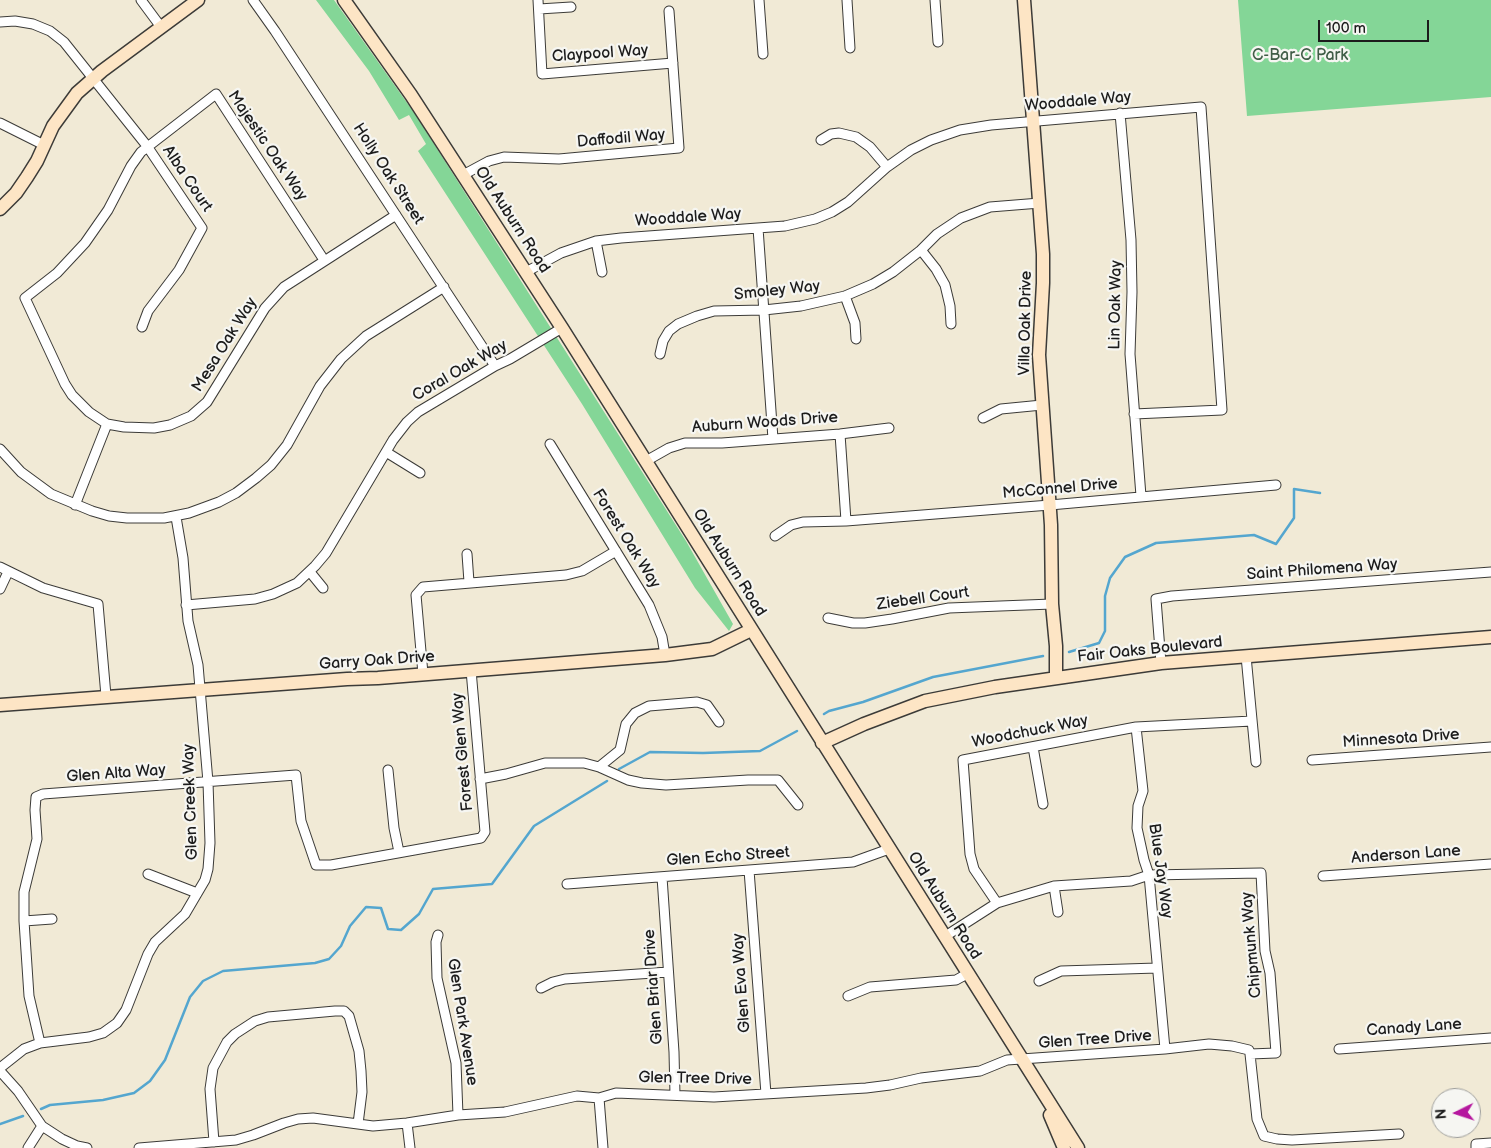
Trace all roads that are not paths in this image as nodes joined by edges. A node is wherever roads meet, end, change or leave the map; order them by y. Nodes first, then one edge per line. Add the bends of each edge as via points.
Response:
1 (141, 0) edge
2 (198, 0) edge
3 (253, 0) edge
4 (344, 0) edge
5 (759, 0) edge
6 (847, 0) edge
7 (935, 0) edge
8 (1024, 0) edge
9 (538, 5) edge
10 (571, 7) dead end
11 (669, 11) dead end
12 (0, 22) edge
13 (161, 27) junction
14 (938, 42) dead end
15 (850, 48) dead end
16 (762, 54) dead end
17 (673, 63) junction
18 (93, 78) junction
19 (1120, 113) junction
20 (1034, 121) junction
21 (0, 123) edge
22 (821, 140) dead end
23 (44, 145) junction
24 (147, 146) junction
25 (887, 167) junction
26 (463, 175) junction
27 (1040, 203) junction
28 (0, 209) edge
29 (396, 215) junction
30 (758, 228) junction
31 (596, 241) junction
32 (921, 250) junction
33 (324, 260) junction
34 (526, 272) junction
35 (602, 272) dead end
36 (444, 287) junction
37 (845, 296) junction
38 (764, 310) junction
39 (951, 324) dead end
40 (142, 327) dead end
41 (562, 328) junction
42 (856, 339) dead end
43 (660, 354) dead end
44 (495, 366) junction
45 (1042, 405) junction
46 (1134, 414) junction
47 (983, 418) dead end
48 (107, 424) junction
49 (889, 428) dead end
50 (840, 434) junction
51 (773, 439) junction
52 (550, 444) dead end
53 (386, 452) junction
54 (1, 453) edge
55 (646, 461) junction
56 (420, 472) dead end
57 (1276, 486) dead end
58 (1141, 496) junction
59 (75, 505) junction
60 (1050, 505) junction
61 (176, 516) junction
62 (846, 521) junction
63 (776, 536) dead end
64 (616, 551) junction
65 (467, 554) dead end
66 (0, 567) edge
67 (8, 572) junction
68 (310, 572) junction
69 (1491, 572) edge
70 (469, 582) junction
71 (323, 588) dead end
72 (0, 590) edge
73 (1052, 604) junction
74 (186, 605) junction
75 (828, 618) dead end
76 (751, 630) junction
77 (1491, 637) edge
78 (664, 655) junction
79 (1246, 656) junction
80 (1162, 663) junction
81 (471, 670) junction
82 (423, 674) junction
83 (1056, 677) junction
84 (201, 691) junction
85 (106, 696) junction
86 (0, 705) edge
87 (1252, 721) junction
88 (719, 722) dead end
89 (1136, 727) junction
90 (822, 743) junction
91 (1032, 747) junction
92 (1491, 747) edge
93 (1312, 760) dead end
94 (1256, 762) dead end
95 (599, 767) junction
96 (388, 770) dead end
97 (480, 778) junction
98 (208, 782) junction
99 (1044, 804) dead end
100 (798, 805) dead end
101 (485, 832) joint
102 (890, 849) junction
103 (399, 852) junction
104 (1491, 864) edge
105 (749, 870) junction
106 (148, 874) dead end
107 (1149, 875) junction
108 (1323, 876) dead end
109 (662, 877) junction
110 (567, 884) dead end
111 (1054, 886) junction
112 (197, 893) junction
113 (996, 903) junction
114 (1058, 912) dead end
115 (52, 919) dead end
116 (24, 920) junction
117 (438, 934) dead end
118 (944, 937) junction
119 (1157, 968) junction
120 (668, 972) junction
121 (967, 974) junction
122 (1039, 981) dead end
123 (541, 988) dead end
124 (848, 996) dead end
125 (1491, 1038) edge
126 (40, 1043) junction
127 (1339, 1048) dead end
128 (1165, 1050) junction
129 (1250, 1054) junction
130 (1022, 1060) junction
131 (0, 1070) edge
132 (766, 1094) junction
133 (674, 1095) junction
134 (1045, 1096) junction
135 (599, 1098) junction
136 (458, 1115) junction
137 (407, 1123) junction
138 (358, 1124) junction
139 (42, 1126) junction
140 (1399, 1134) dead end
141 (214, 1142) junction
142 (1491, 1143) edge
143 (28, 1148) edge
144 (87, 1148) edge
145 (139, 1148) edge
146 (410, 1148) edge
147 (603, 1148) edge
148 (1064, 1148) edge
149 (1078, 1148) edge
150 (1476, 1148) edge

1 - 13 street
2 - 13 main road
3 - 29 street, Holly Oak Street
4 - 26 main road, Old Auburn Road
5 - 16 street
6 - 15 street
7 - 14 street
8 - 20 main road, Villa Oak Drive
9 - 10 street
9 - 17 street, Claypool Way via 542,74
11 - 17 street, Daffodil Way
12 - 18 street, Alba Court via 21,21 50,31 64,42
13 - 18 main road
17 - 26 street, Daffodil Way via 678,148 559,159 504,157
18 - 23 main road via 67,106
18 - 24 street, Alba Court
19 - 20 street, Wooddale Way
19 - 46 street, Lin Oak Way via 1131,240 1130,354
19 - 46 street, Wooddale Way via 1201,107 1222,410
20 - 25 street, Wooddale Way via 950,132 916,147
20 - 27 main road, Villa Oak Drive
21 - 23 street
22 - 25 street via 839,133 856,137 870,147
23 - 28 main road via 27,177
24 - 33 street, Majestic Oak Way via 216,94
24 - 40 street, Alba Court via 202,228 170,284 148,311
24 - 48 street, Mesa Oak Way via 134,161 108,210 85,243 26,298 72,395
25 - 30 street, Wooddale Way via 858,195 832,212 800,223
26 - 34 main road, Old Auburn Road
27 - 32 street, Smoley Way via 990,208 970,214 946,226
27 - 45 main road, Villa Oak Drive via 1044,273 1039,346
29 - 33 street, Mesa Oak Way
29 - 36 street, Holly Oak Street
30 - 31 street, Wooddale Way
30 - 38 street
31 - 34 street, Wooddale Way via 561,253
31 - 35 street
32 - 37 street, Smoley Way via 873,284
32 - 39 street via 945,285
33 - 48 street, Mesa Oak Way via 293,280 272,299 214,393 199,409 181,421 160,427
34 - 41 main road, Old Auburn Road
36 - 44 street, Holly Oak Street
36 - 61 street via 366,336 341,358 320,386 287,445 256,478 219,502
37 - 38 street, Smoley Way via 810,305
37 - 42 street via 855,323
38 - 43 street, Smoley Way via 714,311 688,319 669,332
38 - 51 street
41 - 44 street, Coral Oak Way
41 - 55 main road, Old Auburn Road
44 - 53 street, Coral Oak Way via 412,417
45 - 47 street via 1001,409
45 - 60 main road, Villa Oak Drive
46 - 58 street, Lin Oak Way
48 - 59 street
49 - 50 street, Auburn Woods Drive
50 - 51 street, Auburn Woods Drive
50 - 62 street
51 - 55 street, Auburn Woods Drive via 680,444
52 - 64 street, Forest Oak Way
53 - 56 street
53 - 68 street, Coral Oak Way via 326,553
54 - 59 street via 50,494
55 - 76 main road, Old Auburn Road
57 - 58 street, McConnel Drive
58 - 60 street, McConnel Drive
59 - 61 street via 127,518
60 - 62 street, McConnel Drive
60 - 73 main road, Villa Oak Drive
61 - 74 street, Glen Creek Way
62 - 63 street, McConnel Drive via 796,524
64 - 70 street via 582,571 566,575
64 - 78 street, Forest Oak Way via 656,618
65 - 70 street
66 - 67 street
67 - 72 street
67 - 85 street via 51,591 98,604
68 - 71 street
68 - 74 street, Coral Oak Way via 289,587 264,597
69 - 80 street, Saint Philomena Way via 1156,599
70 - 82 street via 422,587 416,595
73 - 75 street, Ziebell Court via 949,608 865,623
73 - 83 main road, Villa Oak Drive
74 - 84 street, Glen Creek Way
76 - 78 main road, Garry Oak Drive via 712,649
76 - 90 main road, Old Auburn Road
77 - 79 main road, Fair Oaks Boulevard
78 - 81 main road, Garry Oak Drive
79 - 80 main road, Fair Oaks Boulevard
79 - 87 street
80 - 83 main road, Fair Oaks Boulevard
81 - 82 main road, Garry Oak Drive
81 - 97 street, Forest Glen Way
82 - 84 main road, Garry Oak Drive
83 - 90 main road, Fair Oaks Boulevard via 925,701
84 - 85 main road, Garry Oak Drive
84 - 98 street, Glen Creek Way
85 - 86 main road, Garry Oak Drive
87 - 89 street, Woodchuck Way
87 - 94 street
88 - 95 street via 707,705 697,702 649,706 635,713 626,724 620,750
89 - 91 street, Woodchuck Way
89 - 107 street, Blue Jay Way via 1143,791 1138,806 1137,828
90 - 102 main road, Old Auburn Road
91 - 99 street
91 - 113 street, Woodchuck Way via 963,760 970,854 974,869
92 - 93 street, Minnesota Drive
95 - 97 street via 584,763 545,763
95 - 100 street via 628,780 666,785 778,780
96 - 103 street
97 - 101 street, Forest Glen Way
98 - 103 street, Glen Alta Way via 296,775 301,821 316,865
98 - 112 street, Glen Creek Way via 209,859 205,880
98 - 116 street, Glen Alta Way via 36,797 36,838 24,892
101 - 103 street, Glen Alta Way via 481,838
102 - 105 street, Glen Echo Street via 853,862
102 - 118 main road, Old Auburn Road
104 - 108 street, Anderson Lane
105 - 109 street, Glen Echo Street
105 - 132 street, Glen Eva Way
106 - 112 street
107 - 111 street, Chipmunk Way via 1131,882
107 - 119 street, Blue Jay Way
107 - 129 street, Chipmunk Way via 1261,873 1276,1053
109 - 110 street, Glen Echo Street
109 - 120 street, Glen Briar Drive
111 - 113 street, Chipmunk Way
111 - 114 street
112 - 126 street, Glen Creek Way via 185,914 155,942 117,1024 89,1037
113 - 118 street, Chipmunk Way
115 - 116 street
116 - 126 street, Glen Alta Way via 29,996
117 - 136 street, Glen Park Avenue via 437,978 456,1063
118 - 121 main road, Old Auburn Road
119 - 122 street via 1061,971
119 - 128 street, Blue Jay Way
120 - 123 street via 565,979
120 - 133 street, Glen Briar Drive
121 - 124 street via 956,980 870,987
121 - 130 main road, Old Auburn Road
125 - 127 street, Canady Lane
126 - 131 street, Glen Creek Way via 24,1049
128 - 129 street, Glen Tree Drive via 1220,1044 1249,1050
128 - 130 street, Glen Tree Drive
129 - 140 street via 1257,1119 1264,1136 1292,1140
130 - 132 street, Glen Tree Drive via 1007,1060 980,1071 890,1085
130 - 134 main road, Old Auburn Road
131 - 139 street
132 - 133 street, Glen Tree Drive
133 - 135 street, Glen Tree Drive via 616,1093
134 - 148 main road via 1050,1118
134 - 149 main road, Old Auburn Road
135 - 136 street, Glen Tree Drive via 577,1096 505,1112
135 - 147 street
136 - 137 street, Glen Tree Drive
137 - 138 street, Glen Tree Drive
137 - 146 street
138 - 141 street, Glen Tree Drive via 298,1119 236,1140
138 - 141 street via 361,1071 349,1016 344,1011 335,1011 268,1017 235,1034 213,1068 210,1089
139 - 143 street
139 - 144 street via 62,1139
141 - 145 street, Glen Tree Drive
142 - 150 street via 1476,1144

